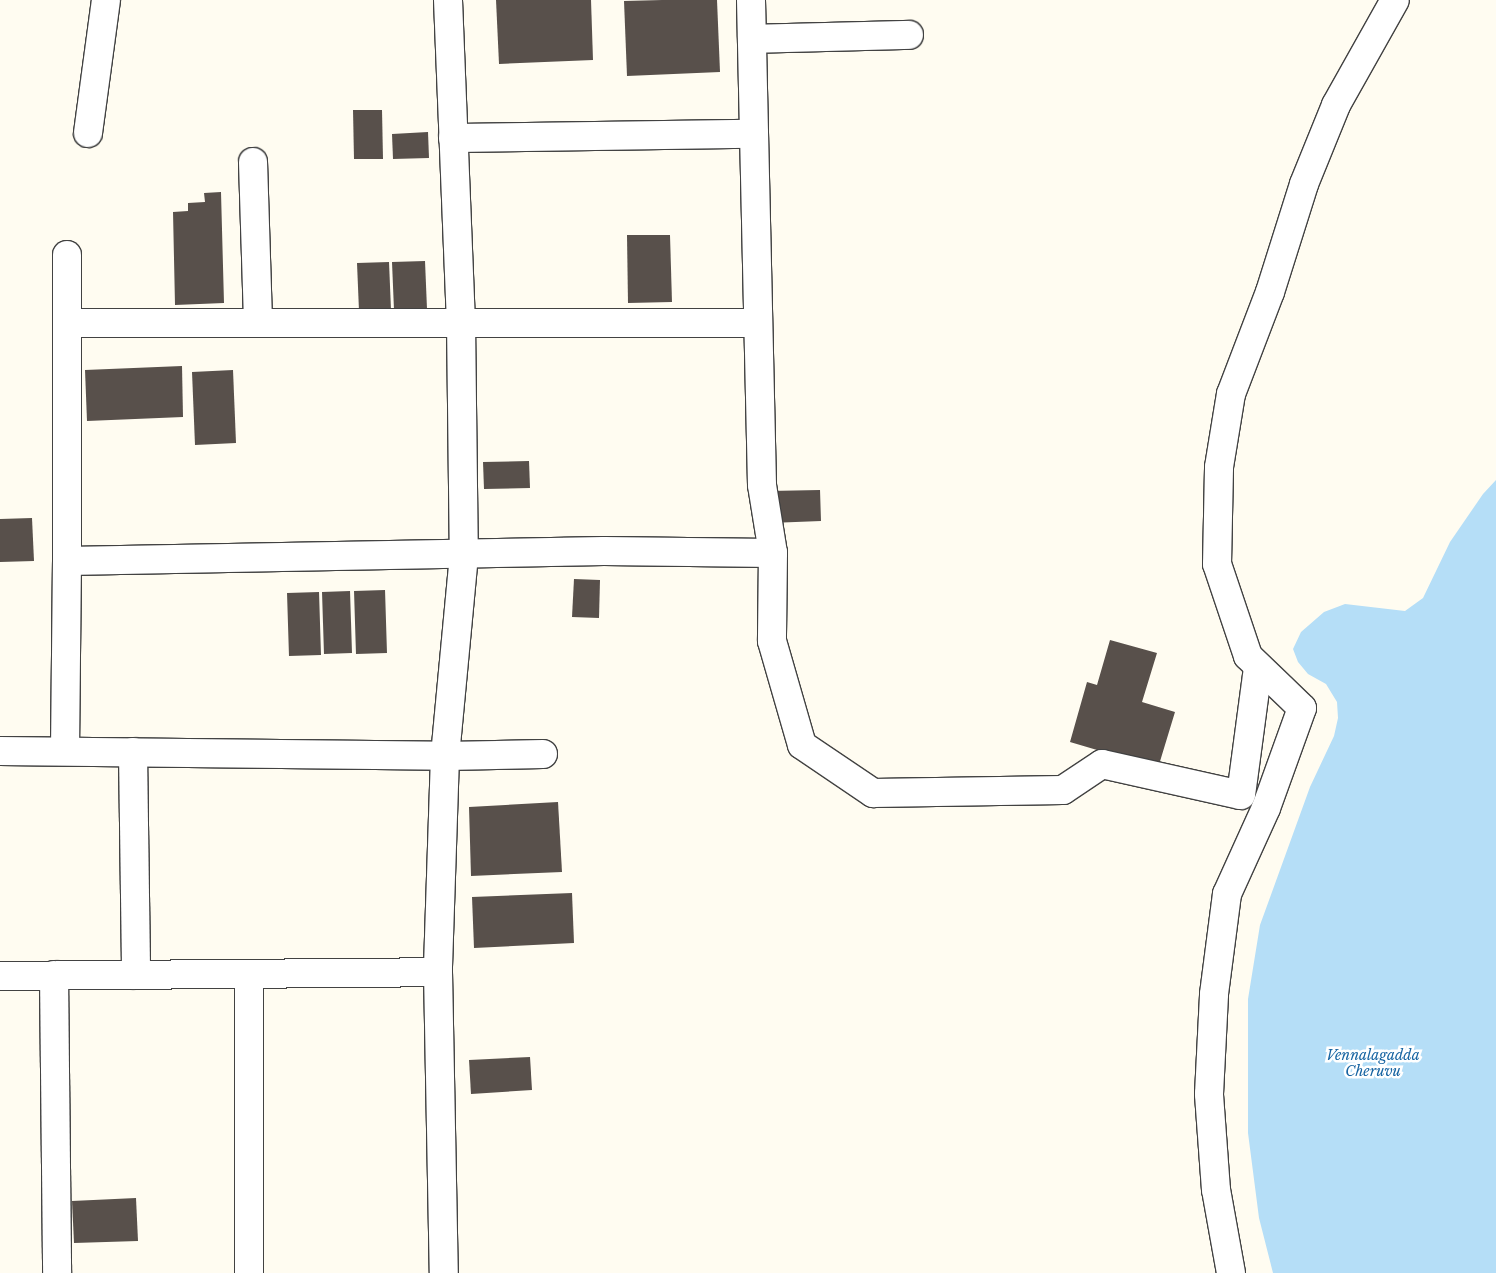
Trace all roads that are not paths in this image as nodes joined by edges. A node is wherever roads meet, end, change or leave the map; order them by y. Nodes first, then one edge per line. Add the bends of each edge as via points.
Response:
1 (106, 0) edge
2 (448, 0) edge
3 (751, 0) edge
4 (1395, 0) edge
5 (909, 34) dead end
6 (752, 39) junction
7 (88, 134) dead end
8 (754, 134) junction
9 (453, 138) junction
10 (253, 162) dead end
11 (67, 255) dead end
12 (258, 321) junction
13 (461, 322) junction
14 (67, 323) junction
15 (758, 323) junction
16 (773, 553) junction
17 (464, 554) junction
18 (67, 561) junction
19 (1258, 667) junction
20 (0, 751) edge
21 (64, 751) junction
22 (133, 752) junction
23 (544, 754) dead end
24 (445, 756) junction
25 (438, 972) junction
26 (249, 974) junction
27 (136, 975) junction
28 (0, 976) edge
29 (54, 976) junction
30 (57, 1273) edge
31 (249, 1273) edge
32 (444, 1273) edge
33 (1231, 1273) edge

1 - 7 street
2 - 9 street
3 - 6 street
4 - 19 street via 1336,105 1304,184 1270,292 1230,394 1219,466 1217,564 1248,656
5 - 6 street
6 - 8 street
8 - 9 street
8 - 15 street
9 - 13 street
10 - 12 street
11 - 14 street
12 - 13 street
12 - 14 street
13 - 15 street
13 - 17 street
14 - 18 street
15 - 16 street via 762,485
16 - 17 street via 604,551
16 - 19 street via 772,642 802,745 873,793 1063,790 1102,764 1241,795
17 - 18 street
17 - 24 street
18 - 21 street
19 - 33 street via 1302,708 1266,808 1227,894 1214,994 1209,1094 1216,1190
20 - 21 street
21 - 22 street
22 - 24 street
22 - 27 street
23 - 24 street
24 - 25 street
25 - 26 street
25 - 32 street
26 - 27 street
26 - 31 street
27 - 29 street
28 - 29 street
29 - 30 street

